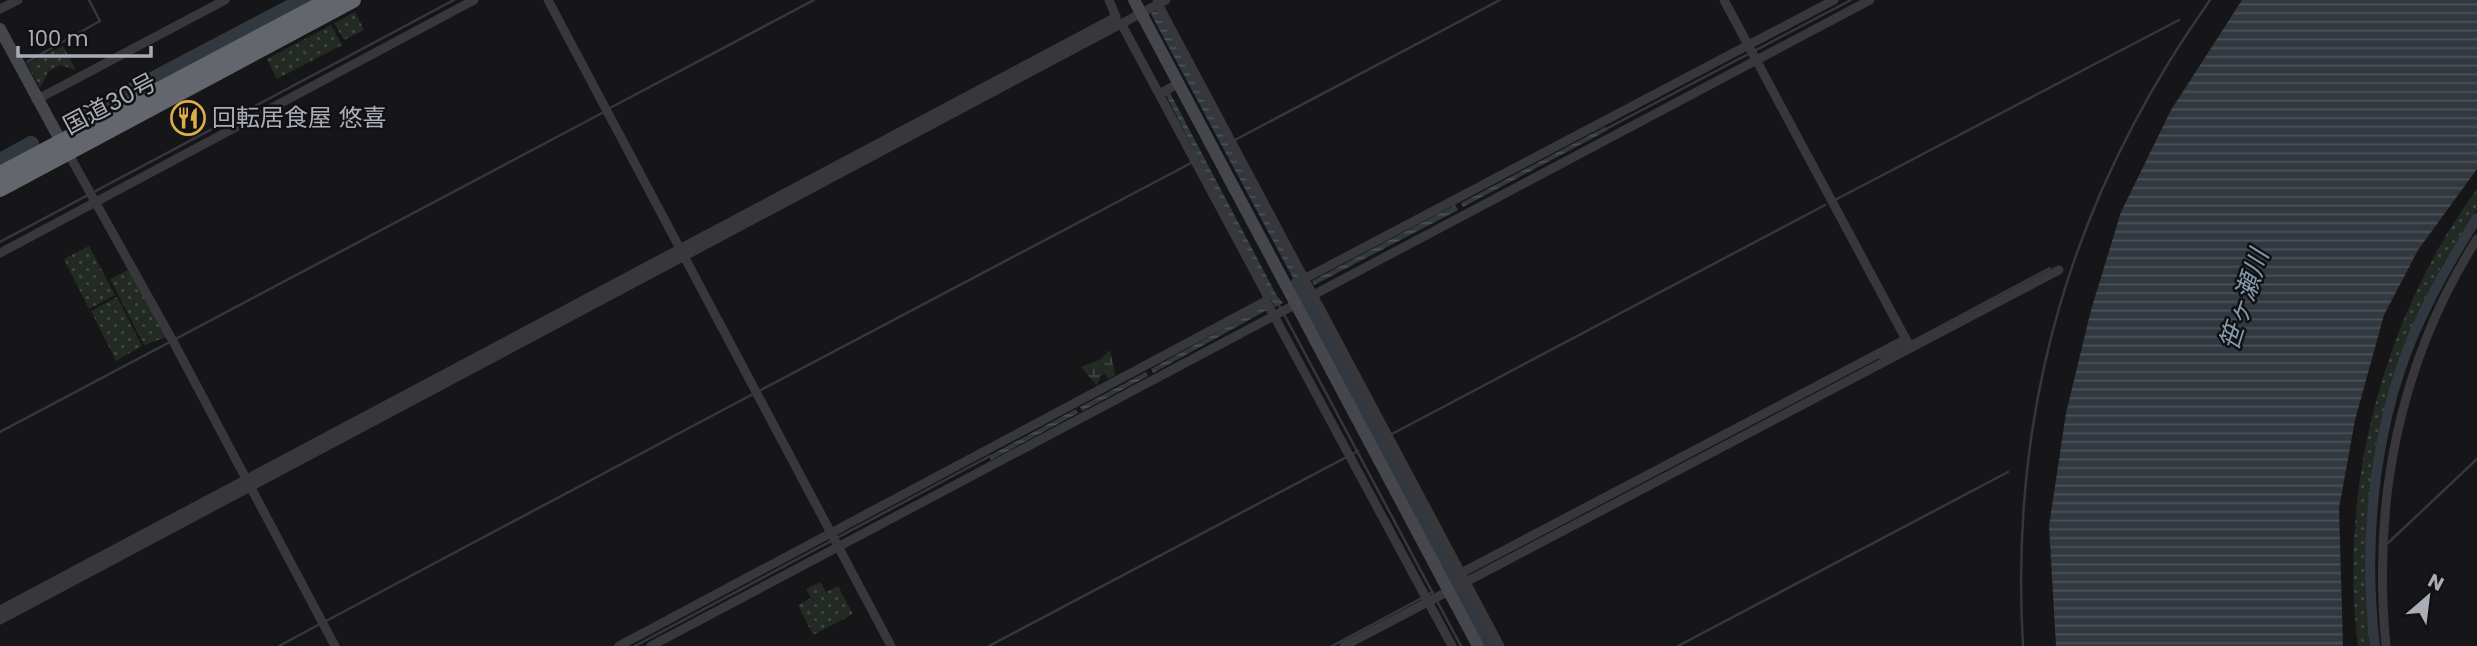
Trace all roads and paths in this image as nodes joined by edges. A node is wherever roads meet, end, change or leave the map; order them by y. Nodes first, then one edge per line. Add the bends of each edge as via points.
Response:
1 (18, 0) edge
2 (329, 0) edge
3 (353, 0) edge
4 (474, 0) edge
5 (548, 0) edge
6 (1109, 0) edge
7 (1135, 0) edge
8 (1724, 0) edge
9 (1834, 0) edge
10 (1870, 0) edge
11 (222, 1) edge
12 (0, 9) edge
13 (1137, 15) edge
14 (0, 29) edge
15 (1752, 52) junction
16 (1167, 89) junction
17 (36, 100) junction
18 (1610, 127) junction
19 (63, 147) junction
20 (0, 174) edge
21 (0, 189) edge
22 (94, 196) junction
23 (1459, 206) junction
24 (2477, 239) edge
25 (0, 253) edge
26 (682, 253) junction
27 (2059, 270) dead end
28 (1291, 300) junction
29 (1908, 343) junction
30 (248, 483) junction
31 (835, 540) junction
32 (1444, 590) junction
33 (0, 610) edge
34 (0, 620) edge
35 (335, 646) edge
36 (619, 646) edge
37 (652, 646) edge
38 (891, 646) edge
39 (1344, 646) edge
40 (1452, 646) edge
41 (1478, 646) edge
42 (1500, 646) edge
43 (2386, 646) edge

1 - 12 street
2 - 19 highway, 国道30号
3 - 19 highway, 国道30号
4 - 22 street
5 - 26 street
6 - 13 street
7 - 13 street
8 - 15 street
9 - 15 street
10 - 15 street
11 - 17 street
13 - 16 street
13 - 16 street
13 - 26 street
13 - 28 street
14 - 17 street
15 - 18 street
15 - 18 street
15 - 29 street
16 - 28 street
16 - 28 street via 1268,297
17 - 19 street
18 - 23 street
18 - 23 street
19 - 20 highway, 国道30号
19 - 21 highway, 国道30号
19 - 22 street
22 - 25 street
22 - 30 street
23 - 28 street
23 - 28 street
24 - 43 street via 2428,328 2403,403 2381,554
26 - 30 street
26 - 31 street
27 - 29 street
28 - 31 street
28 - 31 street
28 - 32 street
28 - 32 street
28 - 32 street via 1350,455
29 - 32 street
30 - 33 street
30 - 34 street
30 - 35 street
31 - 36 street
31 - 37 street
31 - 38 street
32 - 39 street
32 - 40 street
32 - 41 street
32 - 42 street

